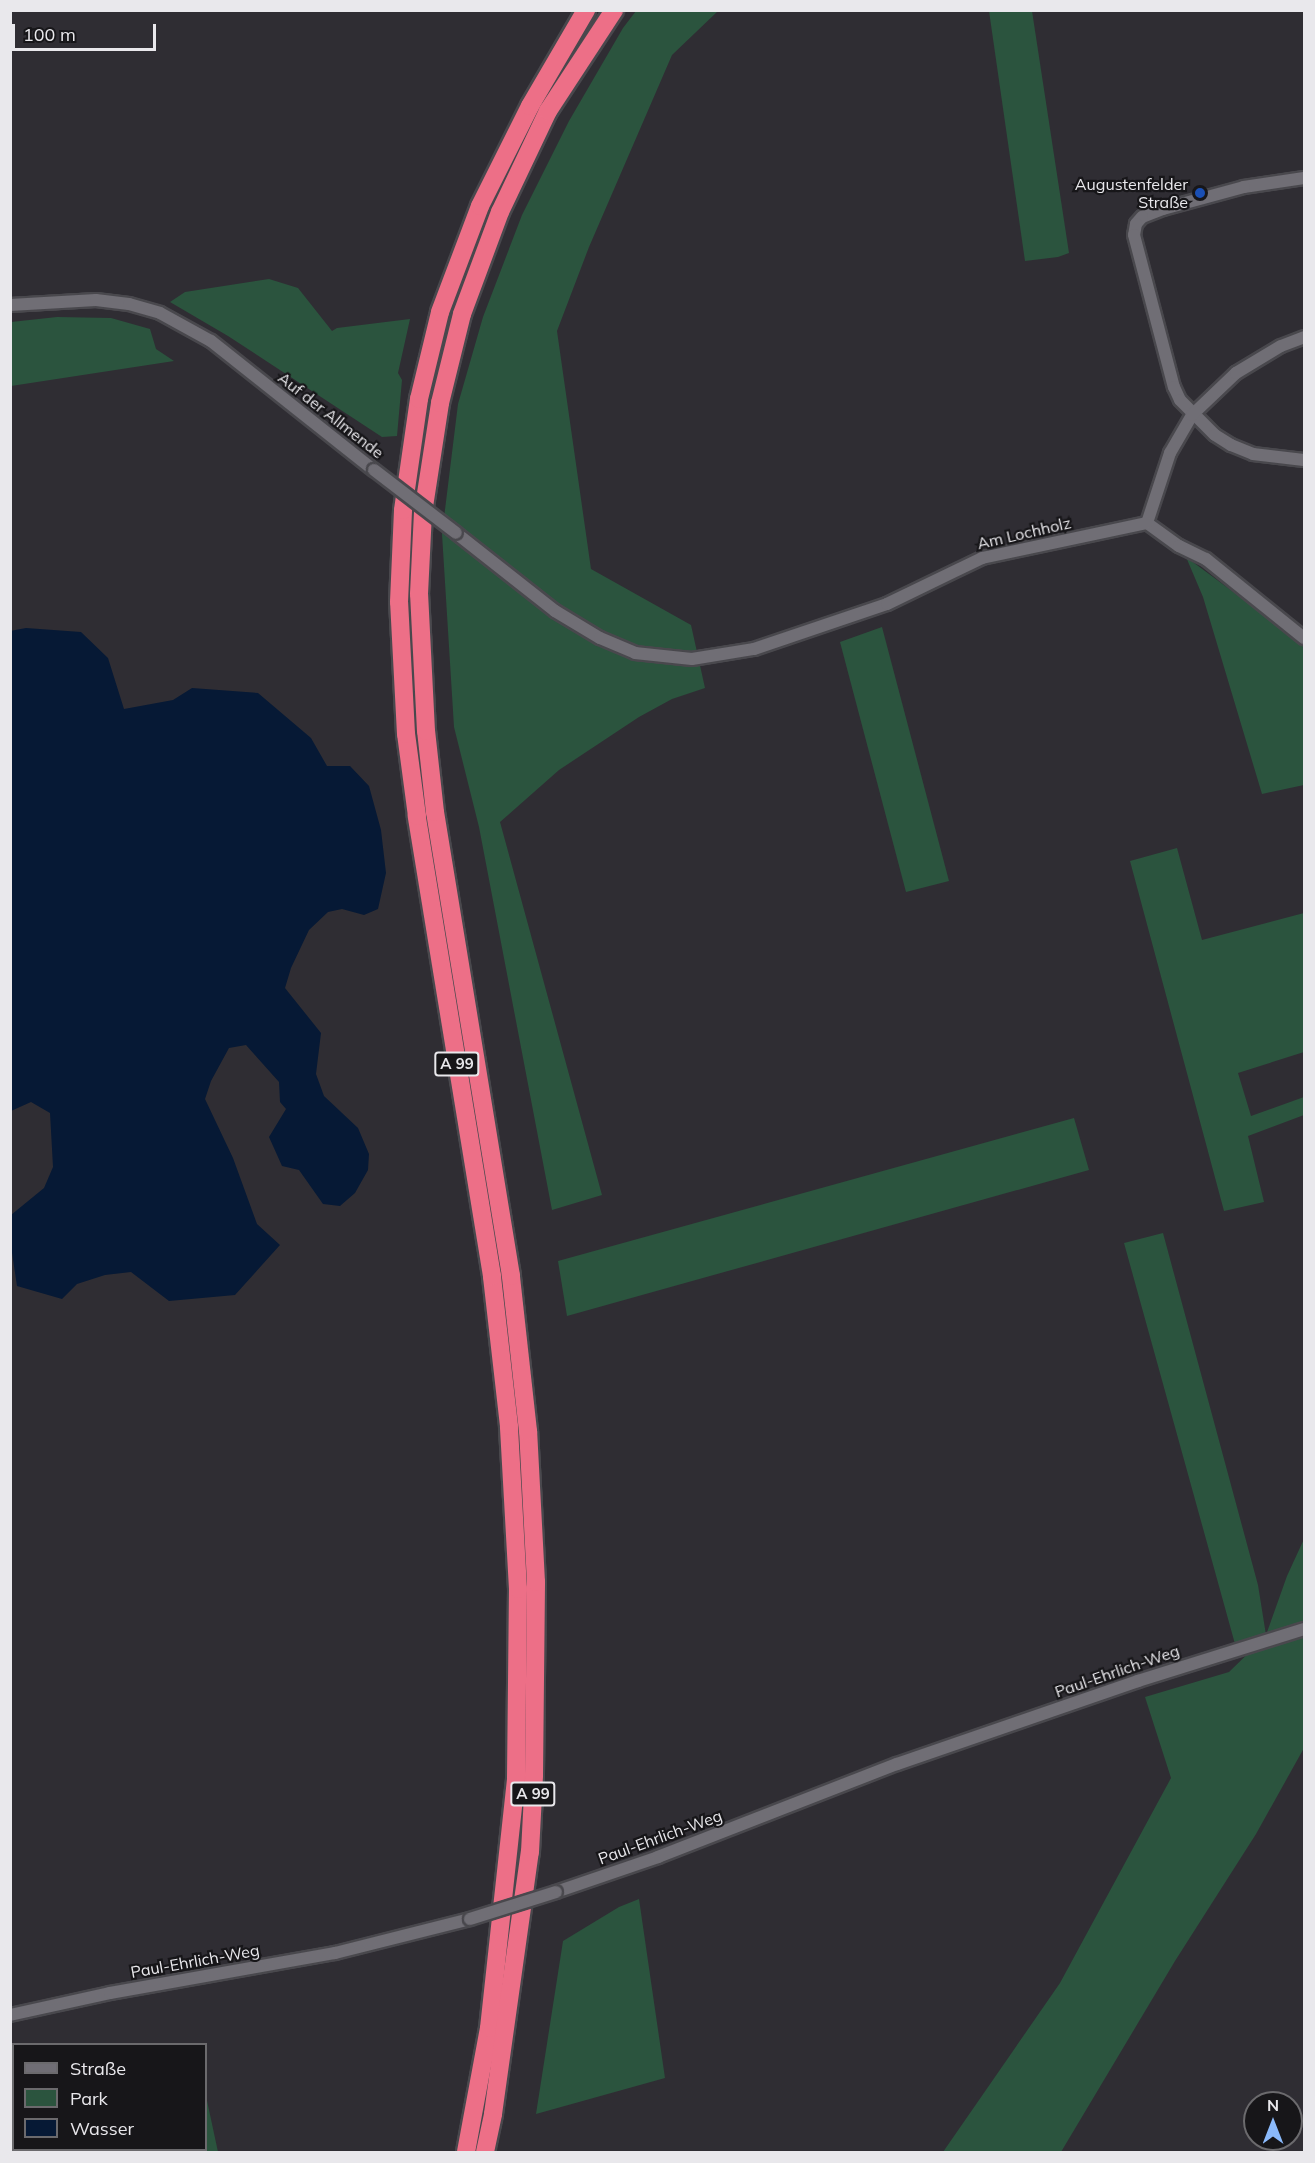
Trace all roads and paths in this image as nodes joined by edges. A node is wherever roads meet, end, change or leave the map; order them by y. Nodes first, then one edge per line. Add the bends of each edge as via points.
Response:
1 (585, 10) edge
2 (614, 10) edge
3 (1305, 178) edge
4 (10, 305) edge
5 (1305, 337) edge
6 (1192, 415) junction
7 (1305, 460) edge
8 (1147, 523) junction
9 (600, 638) joint
10 (1305, 638) edge
11 (1305, 1629) edge
12 (10, 2015) edge
13 (466, 2152) edge
14 (484, 2152) edge

1 - 13 highway, A 99 via 530,106 480,206 440,312 419,399 403,510 399,602 406,734 492,1276 509,1426 518,1589 516,1778 489,2028
2 - 14 highway, A 99 via 548,111 500,212 462,314 440,403 423,513 419,594 426,731 435,812 511,1276 528,1431 536,1582 530,1852 493,2114
3 - 6 street via 1183,202 1142,217 1136,224 1134,235 1174,387
4 - 9 street, Auf der Allmende, bridge via 96,300 129,304 160,313 210,341 555,611
5 - 6 street via 1281,346 1236,373
6 - 7 street via 1231,445 1261,455
6 - 8 street via 1170,453
8 - 9 street, Am Lochholz via 981,558 887,604 754,650 692,659 635,653
8 - 10 street via 1206,559
11 - 12 street, Paul-Ehrlich-Weg, bridge via 1225,1652 897,1764 556,1893 335,1953

